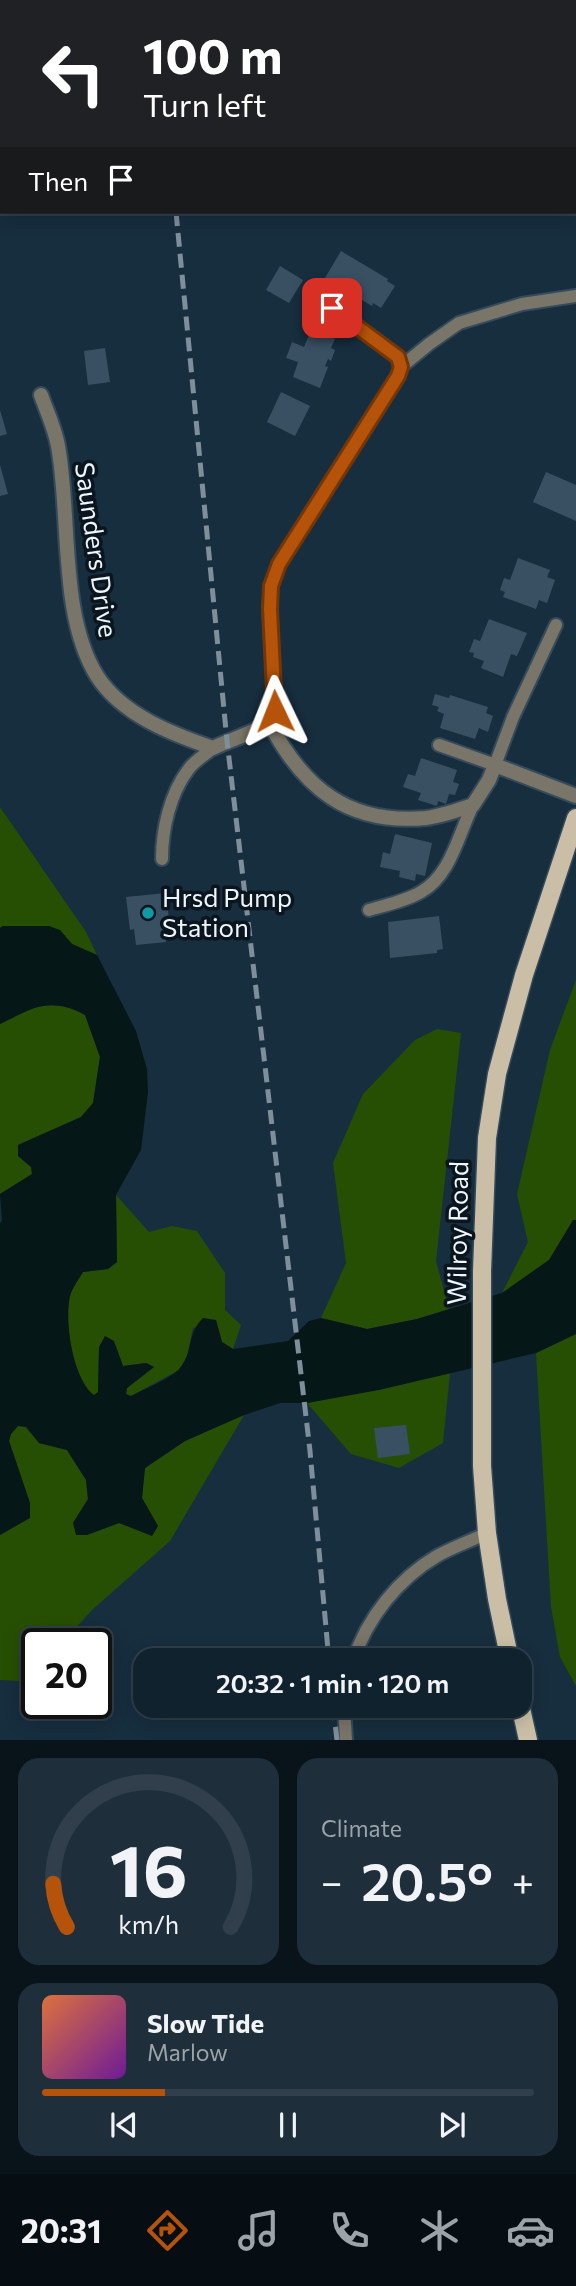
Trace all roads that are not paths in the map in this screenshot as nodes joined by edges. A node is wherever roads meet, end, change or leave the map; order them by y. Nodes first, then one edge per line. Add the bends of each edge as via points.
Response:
1 (576, 296) edge
2 (332, 308) dead end
3 (401, 367) junction
4 (41, 395) dead end
5 (556, 625) dead end
6 (270, 722) junction
7 (439, 746) dead end
8 (213, 748) junction
9 (495, 765) junction
10 (576, 796) edge
11 (473, 805) junction
12 (576, 818) edge
13 (162, 859) dead end
14 (369, 910) dead end
15 (488, 1533) junction
16 (357, 1648) edge
17 (507, 1648) edge
18 (345, 1718) edge
19 (523, 1718) edge
20 (346, 1740) edge
21 (528, 1740) edge

1 - 3 lane via 522,304 459,323
2 - 3 lane via 398,357
3 - 6 lane via 279,564 271,586 275,711
4 - 8 street, Saunders Drive via 58,444 68,566 85,653 98,678 117,699 176,735
5 - 9 lane
6 - 8 street
6 - 11 street via 297,768 341,804 401,819 429,818
7 - 9 lane
8 - 13 lane via 192,765 176,791 166,821
9 - 10 street
9 - 11 street
11 - 14 lane via 446,867 433,883 419,893
12 - 15 main road, Wilroy Road via 524,975 497,1074 487,1138 482,1466
15 - 16 lane via 437,1556 408,1577 380,1608
15 - 17 main road, Wilroy Road
18 - 20 lane
19 - 21 main road

